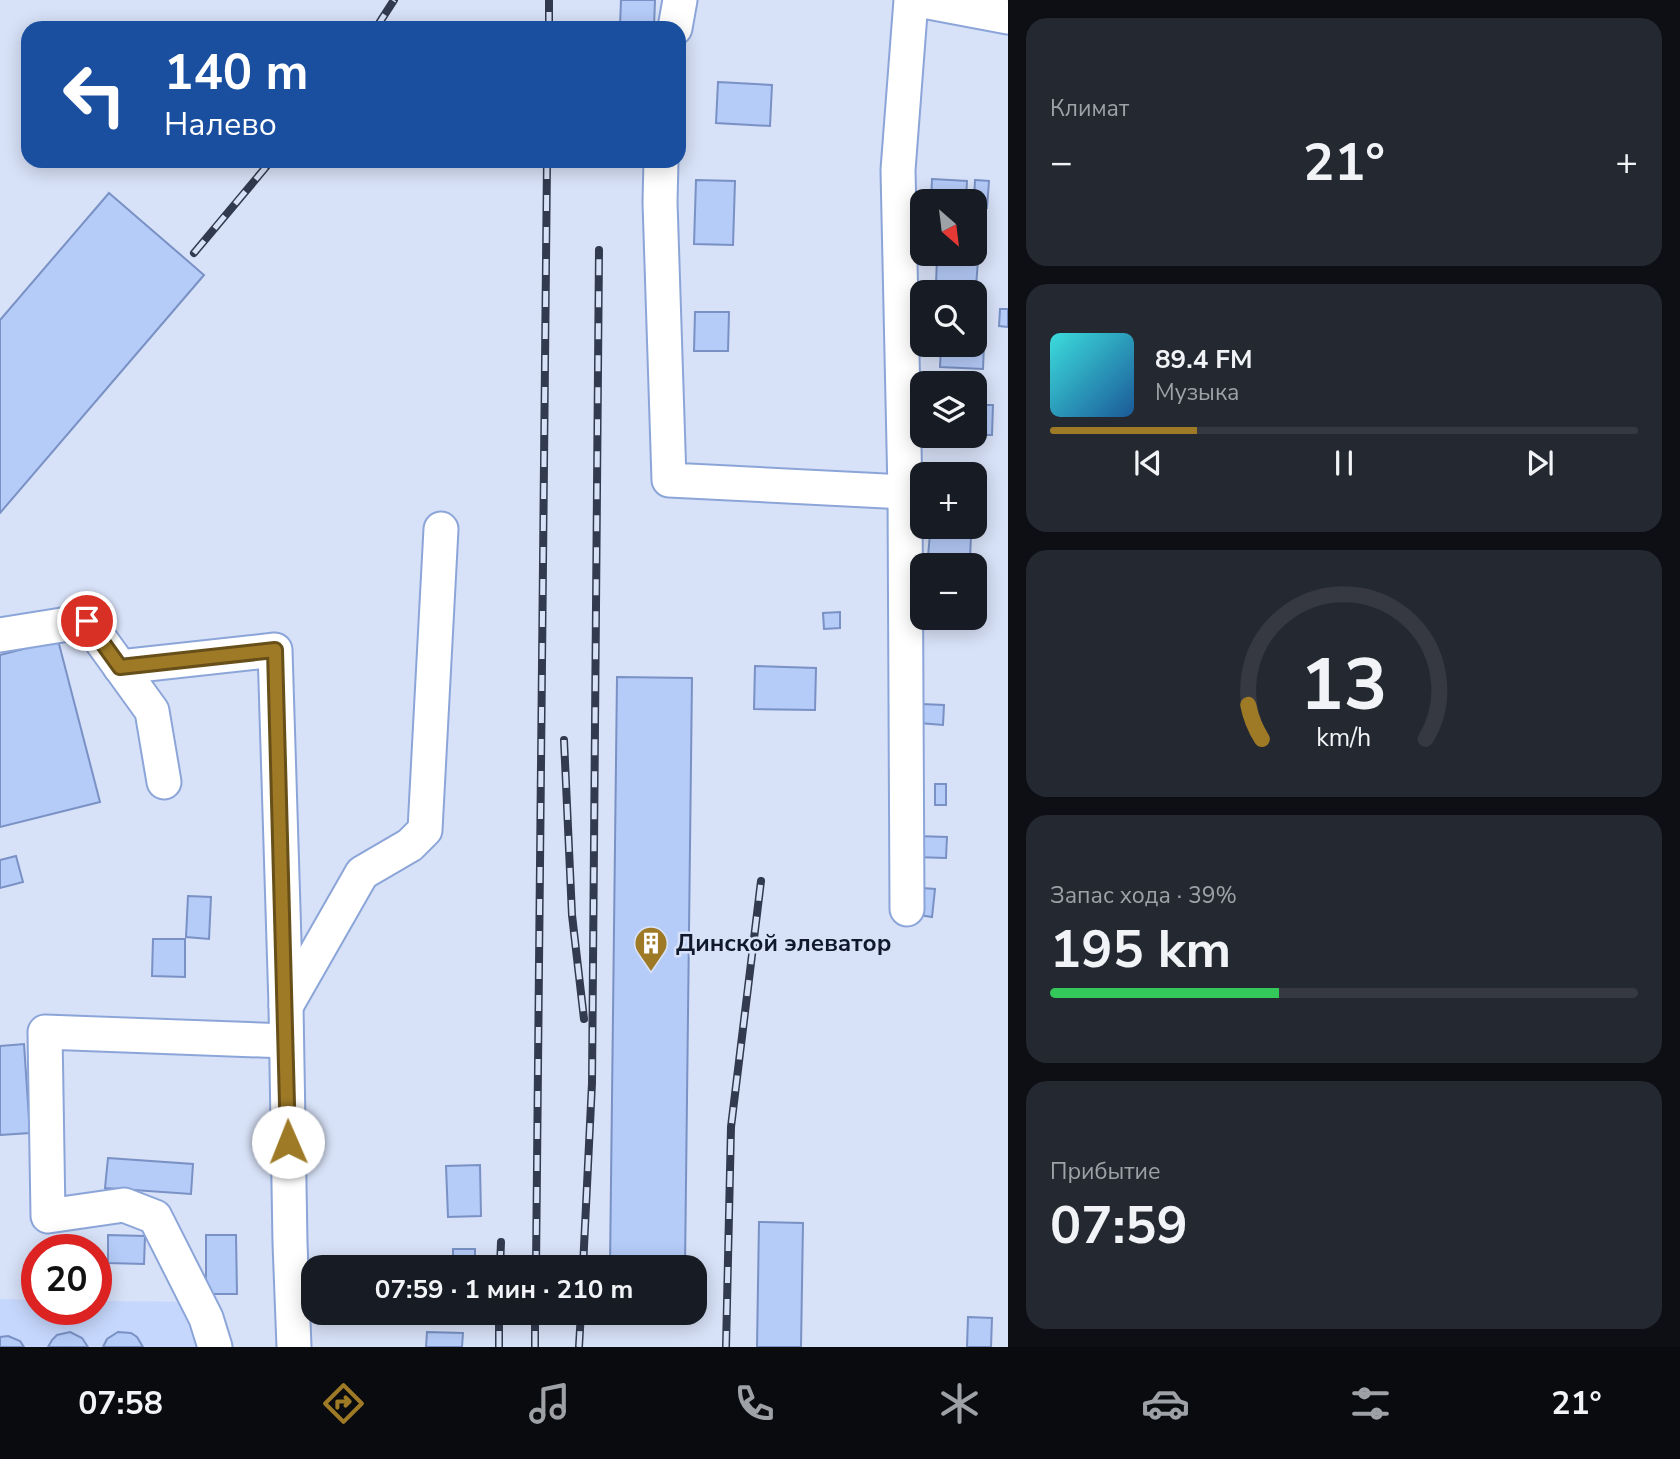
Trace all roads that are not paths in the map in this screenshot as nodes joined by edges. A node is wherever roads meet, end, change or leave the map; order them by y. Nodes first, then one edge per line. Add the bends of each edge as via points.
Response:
1 (680, 0) edge
2 (911, 0) edge
3 (918, 0) edge
4 (1008, 17) edge
5 (676, 21) edge
6 (661, 168) edge
7 (905, 492) junction
8 (441, 529) dead end
9 (0, 635) edge
10 (120, 667) junction
11 (164, 782) dead end
12 (907, 909) dead end
13 (286, 1006) junction
14 (286, 1041) junction
15 (215, 1347) edge
16 (294, 1347) edge

1 - 5 street
2 - 7 street via 898,170
3 - 4 street
6 - 7 street via 669,480
7 - 12 street
8 - 13 street via 425,830 411,845 362,873
9 - 10 street via 87,621
10 - 11 street via 152,711
10 - 13 street via 275,650
13 - 14 street
14 - 15 street via 44,1032 48,1216 124,1205 155,1216 206,1318
14 - 16 street

